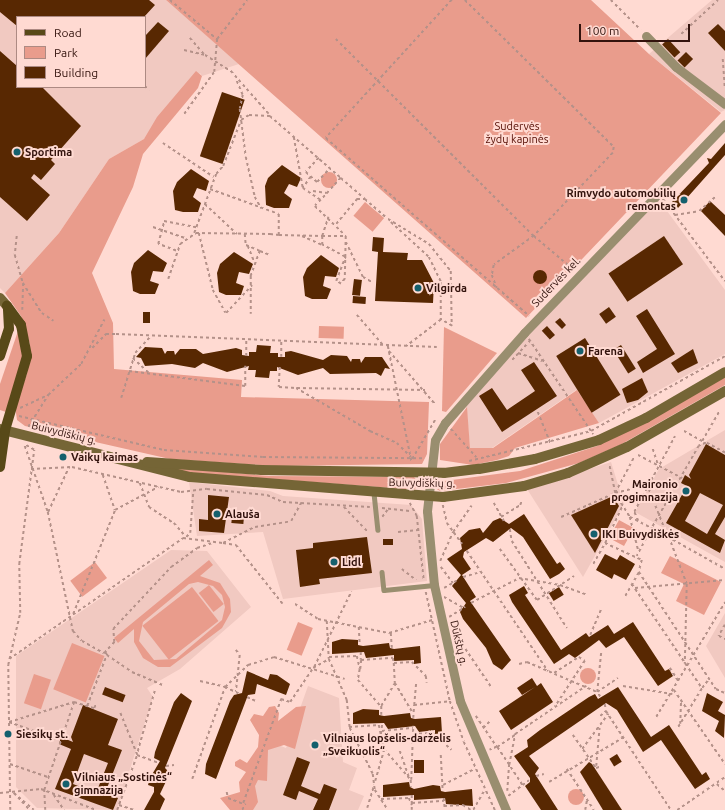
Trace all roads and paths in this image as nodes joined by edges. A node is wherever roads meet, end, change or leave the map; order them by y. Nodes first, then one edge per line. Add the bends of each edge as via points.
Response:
1 (170, 0) edge
2 (246, 0) edge
3 (452, 0) edge
4 (465, 0) edge
5 (611, 0) edge
6 (718, 0) edge
7 (681, 34) dead end
8 (646, 36) joint
9 (190, 38) dead end
10 (217, 39) junction
11 (336, 40) dead end
12 (184, 50) dead end
13 (205, 55) junction
14 (723, 59) dead end
15 (216, 62) junction
16 (378, 78) junction
17 (238, 81) junction
18 (146, 87) edge
19 (725, 88) edge
20 (149, 90) dead end
21 (725, 104) edge
22 (184, 114) dead end
23 (270, 116) junction
24 (241, 120) junction
25 (725, 124) edge
26 (293, 135) junction
27 (164, 143) dead end
28 (319, 158) junction
29 (330, 168) junction
30 (312, 177) junction
31 (214, 178) junction
32 (341, 178) junction
33 (303, 188) junction
34 (210, 189) junction
35 (313, 191) junction
36 (656, 192) junction
37 (327, 193) junction
38 (716, 196) dead end
39 (365, 199) junction
40 (321, 200) junction
41 (205, 204) junction
42 (261, 208) junction
43 (675, 214) junction
44 (328, 217) junction
45 (388, 219) junction
46 (336, 224) junction
47 (153, 227) dead end
48 (196, 227) junction
49 (161, 230) junction
50 (199, 233) junction
51 (194, 234) junction
52 (237, 234) junction
53 (245, 234) junction
54 (279, 235) junction
55 (301, 235) junction
56 (17, 236) dead end
57 (322, 236) junction
58 (346, 236) junction
59 (534, 236) junction
60 (186, 238) junction
61 (346, 242) junction
62 (322, 245) junction
63 (248, 246) junction
64 (176, 251) junction
65 (260, 251) junction
66 (270, 255) dead end
67 (345, 257) junction
68 (256, 263) junction
69 (580, 275) junction
70 (168, 279) dead end
71 (725, 281) edge
72 (23, 282) junction
73 (372, 282) dead end
74 (252, 285) junction
75 (498, 290) junction
76 (0, 298) edge
77 (7, 306) junction
78 (22, 310) dead end
79 (251, 314) dead end
80 (357, 315) dead end
81 (104, 320) dead end
82 (441, 320) junction
83 (54, 321) dead end
84 (535, 321) junction
85 (524, 333) junction
86 (151, 336) junction
87 (246, 341) junction
88 (282, 342) junction
89 (384, 346) junction
90 (388, 346) junction
91 (407, 346) junction
92 (437, 347) dead end
93 (92, 348) junction
94 (389, 351) junction
95 (518, 353) dead end
96 (0, 356) edge
97 (246, 356) dead end
98 (725, 356) edge
99 (281, 357) dead end
100 (133, 358) junction
101 (544, 361) junction
102 (245, 366) dead end
103 (280, 367) dead end
104 (129, 371) junction
105 (725, 372) edge
106 (151, 374) junction
107 (296, 388) junction
108 (398, 390) junction
109 (424, 390) junction
110 (725, 391) edge
111 (48, 395) junction
112 (121, 398) dead end
113 (435, 404) dead end
114 (18, 409) dead end
115 (719, 410) dead end
116 (538, 412) dead end
117 (16, 415) dead end
118 (30, 419) junction
119 (435, 420) dead end
120 (445, 423) junction
121 (2, 429) edge
122 (591, 431) junction
123 (684, 431) dead end
124 (675, 436) dead end
125 (599, 440) junction
126 (550, 441) junction
127 (24, 446) dead end
128 (653, 448) dead end
129 (725, 453) edge
130 (638, 455) dead end
131 (608, 457) junction
132 (634, 457) dead end
133 (412, 459) junction
134 (123, 460) junction
135 (658, 465) junction
136 (0, 467) edge
137 (69, 467) junction
138 (31, 469) junction
139 (430, 472) junction
140 (444, 473) junction
141 (103, 475) junction
142 (682, 478) junction
143 (140, 483) junction
144 (648, 485) junction
145 (158, 487) junction
146 (649, 489) dead end
147 (193, 492) junction
148 (374, 493) junction
149 (615, 493) junction
150 (145, 494) junction
151 (428, 497) junction
152 (443, 497) junction
153 (522, 500) dead end
154 (301, 503) junction
155 (494, 503) dead end
156 (344, 506) junction
157 (471, 506) dead end
158 (622, 506) junction
159 (376, 508) junction
160 (115, 510) junction
161 (48, 512) junction
162 (660, 516) junction
163 (501, 517) junction
164 (560, 517) dead end
165 (630, 517) junction
166 (638, 521) junction
167 (505, 523) dead end
168 (664, 527) dead end
169 (652, 528) junction
170 (510, 529) dead end
171 (378, 530) dead end
172 (418, 530) junction
173 (368, 532) dead end
174 (398, 532) dead end
175 (453, 532) junction
176 (186, 537) junction
177 (669, 537) junction
178 (217, 542) junction
179 (222, 543) junction
180 (605, 543) junction
181 (462, 544) dead end
182 (500, 549) dead end
183 (467, 551) dead end
184 (639, 552) junction
185 (637, 557) junction
186 (592, 564) dead end
187 (402, 569) dead end
188 (725, 569) edge
189 (382, 572) dead end
190 (639, 572) junction
191 (477, 573) dead end
192 (574, 576) dead end
193 (463, 577) dead end
194 (519, 578) junction
195 (424, 580) junction
196 (725, 580) edge
197 (456, 581) dead end
198 (538, 582) junction
199 (453, 583) junction
200 (632, 584) junction
201 (687, 584) junction
202 (560, 585) junction
203 (648, 586) junction
204 (433, 587) junction
205 (635, 588) junction
206 (351, 592) dead end
207 (496, 593) junction
208 (545, 594) junction
209 (587, 595) dead end
210 (443, 596) dead end
211 (625, 596) dead end
212 (471, 602) dead end
213 (725, 602) edge
214 (283, 604) dead end
215 (295, 604) dead end
216 (601, 609) dead end
217 (73, 615) junction
218 (447, 618) dead end
219 (432, 620) junction
220 (327, 621) junction
221 (448, 622) dead end
222 (336, 623) junction
223 (725, 625) edge
224 (359, 627) junction
225 (567, 628) dead end
226 (391, 633) junction
227 (590, 635) dead end
228 (327, 639) junction
229 (725, 639) edge
230 (116, 640) dead end
231 (114, 642) junction
232 (360, 644) dead end
233 (686, 644) junction
234 (392, 648) dead end
235 (236, 650) dead end
236 (360, 652) dead end
237 (601, 652) dead end
238 (104, 653) junction
239 (107, 654) junction
240 (694, 656) junction
241 (329, 658) junction
242 (10, 659) junction
243 (361, 660) junction
244 (394, 663) junction
245 (519, 664) dead end
246 (685, 664) junction
247 (313, 668) junction
248 (670, 668) dead end
249 (688, 668) junction
250 (360, 669) junction
251 (548, 671) junction
252 (554, 674) junction
253 (236, 676) junction
254 (335, 678) junction
255 (618, 678) dead end
256 (346, 679) dead end
257 (710, 679) junction
258 (200, 681) dead end
259 (573, 681) junction
260 (679, 682) junction
261 (395, 683) junction
262 (427, 683) dead end
263 (416, 684) dead end
264 (163, 685) dead end
265 (586, 686) junction
266 (623, 686) dead end
267 (225, 687) junction
268 (492, 688) dead end
269 (702, 688) junction
270 (155, 690) dead end
271 (674, 690) junction
272 (236, 692) junction
273 (597, 692) junction
274 (725, 693) edge
275 (240, 694) dead end
276 (672, 694) junction
277 (247, 697) dead end
278 (600, 698) dead end
279 (681, 700) junction
280 (256, 701) dead end
281 (450, 701) junction
282 (74, 702) junction
283 (96, 704) dead end
284 (605, 704) dead end
285 (414, 705) junction
286 (87, 706) junction
287 (381, 706) junction
288 (554, 708) junction
289 (412, 711) junction
290 (473, 711) dead end
291 (606, 711) junction
292 (689, 712) junction
293 (120, 713) dead end
294 (608, 714) junction
295 (381, 715) dead end
296 (600, 716) dead end
297 (656, 717) dead end
298 (413, 718) dead end
299 (491, 720) dead end
300 (9, 722) junction
301 (382, 723) dead end
302 (680, 724) junction
303 (599, 726) junction
304 (350, 727) junction
305 (678, 727) dead end
306 (483, 728) junction
307 (382, 731) junction
308 (414, 734) junction
309 (515, 734) junction
310 (573, 735) dead end
311 (624, 737) junction
312 (59, 740) junction
313 (380, 740) junction
314 (497, 747) junction
315 (384, 749) junction
316 (582, 749) junction
317 (452, 750) dead end
318 (597, 750) junction
319 (400, 751) dead end
320 (485, 753) dead end
321 (138, 755) junction
322 (441, 755) dead end
323 (587, 756) junction
324 (159, 763) dead end
325 (9, 764) junction
326 (725, 764) edge
327 (174, 765) dead end
328 (509, 765) junction
329 (166, 766) dead end
330 (602, 766) dead end
331 (596, 768) junction
332 (475, 769) junction
333 (567, 769) junction
334 (544, 774) dead end
335 (536, 776) dead end
336 (48, 777) junction
337 (725, 777) edge
338 (192, 779) dead end
339 (411, 780) junction
340 (529, 780) dead end
341 (375, 782) junction
342 (549, 782) dead end
343 (717, 784) junction
344 (522, 785) junction
345 (443, 786) junction
346 (411, 787) dead end
347 (44, 790) junction
348 (485, 790) junction
349 (443, 791) dead end
350 (725, 791) edge
351 (227, 792) dead end
352 (0, 793) edge
353 (10, 793) junction
354 (14, 793) junction
355 (54, 794) junction
356 (412, 795) dead end
357 (381, 799) junction
358 (587, 799) junction
359 (244, 804) junction
360 (412, 804) junction
361 (119, 805) junction
362 (444, 806) junction
363 (367, 808) dead end
364 (464, 809) edge
365 (10, 810) edge
366 (30, 810) edge
367 (34, 810) edge
368 (45, 810) edge
369 (64, 810) edge
370 (96, 810) edge
371 (117, 810) edge
372 (134, 810) edge
373 (242, 810) edge
374 (388, 810) edge
375 (412, 810) edge
376 (445, 810) edge
377 (472, 810) edge
378 (495, 810) edge
379 (506, 810) edge
380 (585, 810) edge
381 (594, 810) edge
382 (671, 810) edge
383 (677, 810) edge

1 - 10 path
2 - 10 path
3 - 16 path
4 - 59 path via 614,147 613,153
5 - 8 path
6 - 7 path
8 - 21 street via 676,67
9 - 13 path
10 - 15 path
11 - 16 path
12 - 13 path
13 - 15 path
14 - 19 path
15 - 17 path via 231,71
15 - 22 path via 210,79
16 - 59 path
16 - 75 path via 326,138
17 - 23 path
17 - 24 path via 243,95
18 - 20 path
23 - 24 path via 255,114
23 - 26 path
24 - 31 path via 223,166
24 - 42 path via 252,186
25 - 36 street, Sudervės kel.
26 - 28 path
26 - 33 path
27 - 31 path
28 - 29 path
28 - 30 path via 306,172
29 - 30 path via 317,182
29 - 32 path
30 - 33 path
31 - 34 path
32 - 37 path
32 - 39 path
33 - 35 path via 308,193
34 - 41 path
34 - 42 path
35 - 37 path
35 - 40 path
36 - 43 path
36 - 69 street, Sudervės kel.
37 - 40 path
38 - 43 path via 699,211
39 - 45 path
39 - 46 path via 357,199
40 - 44 path via 315,206
41 - 48 path
41 - 52 path
42 - 54 path via 279,214
43 - 71 path
44 - 46 path
44 - 57 path
45 - 82 path via 429,257 438,271
45 - 82 path via 429,244 451,271 452,326
46 - 58 path
47 - 49 path
48 - 49 path via 166,219
48 - 51 path
49 - 60 path
49 - 64 path via 158,244
50 - 51 path
50 - 52 path
50 - 74 path via 213,290 226,313
51 - 60 path
52 - 53 path
53 - 54 path
53 - 63 path
54 - 55 path
55 - 57 path
55 - 62 path
56 - 72 path via 15,261
57 - 58 path
57 - 62 path
58 - 61 path
59 - 69 path
59 - 75 path via 494,265 492,280
60 - 64 path
61 - 67 path
61 - 73 path via 363,277
62 - 67 path
63 - 65 path
63 - 68 path
64 - 70 path
65 - 66 path
65 - 68 path
67 - 67 path via 336,281 341,284 345,279
68 - 74 path
69 - 84 street, Sudervės kel.
72 - 78 path
72 - 83 path via 42,313
74 - 79 path
75 - 84 path
76 - 77 main road
77 - 96 main road via 9,329
77 - 121 main road via 21,325 27,356
80 - 89 path
81 - 93 path
82 - 91 path
84 - 85 street, Sudervės kel.
85 - 101 path
85 - 120 street, Sudervės kel.
86 - 87 path
86 - 93 path via 106,334
86 - 100 path
87 - 88 path
87 - 97 path
88 - 89 path
88 - 99 path
89 - 90 path
90 - 91 path
90 - 94 path
91 - 92 path
93 - 111 path via 81,364
94 - 108 path
94 - 109 path
95 - 101 path
98 - 122 path via 647,402
100 - 104 path
100 - 106 path
101 - 122 path
102 - 106 path via 245,386
103 - 107 path via 279,387
104 - 106 path
104 - 112 path
105 - 125 main road, Buivydiškių g. via 646,418
107 - 108 path
107 - 133 path via 370,431 397,443
108 - 109 path
108 - 133 path
109 - 113 path
110 - 131 main road, Buivydiškių g.
111 - 114 path
111 - 118 path via 39,412
115 - 123 path via 702,441
116 - 126 path
117 - 118 path
118 - 133 path via 164,450 263,457
119 - 133 path
120 - 126 path via 476,457
120 - 139 street, Sudervės kel. via 435,440
121 - 134 main road, Buivydiškių g.
121 - 136 main road
122 - 125 path
122 - 126 path
124 - 135 path
125 - 140 main road, Buivydiškių g. via 521,463
127 - 138 path
128 - 135 path
129 - 142 path via 706,443 699,446
130 - 135 path
131 - 149 path
131 - 152 main road, Buivydiškių g. via 524,486
132 - 149 path
134 - 139 main road, Buivydiškių g. via 262,470
134 - 148 main road, Buivydiškių g. via 190,477
135 - 142 path
135 - 144 path
137 - 138 path
137 - 141 path
137 - 161 path
138 - 161 path
138 - 242 path via 19,564 20,613
139 - 140 main road, Buivydiškių g.
139 - 151 street, Dūkštų g.
140 - 152 path
141 - 143 path
141 - 160 path
142 - 162 path
143 - 145 path
143 - 150 path
144 - 149 path
144 - 166 path via 634,512
145 - 147 path
145 - 150 path
146 - 162 path
147 - 154 path via 207,489 267,495 283,502
147 - 176 path via 190,533
148 - 151 main road, Buivydiškių g.
148 - 159 lane
149 - 158 path
149 - 164 path
150 - 160 path
150 - 176 path via 150,507 174,523
151 - 152 main road, Buivydiškių g.
151 - 204 street, Dūkštų g.
152 - 175 path via 444,517
153 - 163 path via 520,505
154 - 156 path
154 - 179 path via 291,522 255,527
155 - 163 path
156 - 159 path
156 - 173 path
157 - 175 path
158 - 165 path
158 - 180 path
159 - 171 lane
159 - 172 path via 413,511
160 - 217 path
161 - 217 path
162 - 168 path
162 - 169 path
163 - 167 path
165 - 166 path
165 - 184 path
166 - 169 path
169 - 177 path
169 - 184 path
170 - 198 path via 512,541
172 - 174 path
172 - 195 path
175 - 181 path
175 - 199 path via 438,564
176 - 178 path
176 - 217 path
177 - 188 path
177 - 201 path
178 - 179 path
178 - 231 path via 197,548 171,567 112,629
179 - 214 path via 236,546
180 - 185 path
180 - 186 path
182 - 194 path
183 - 207 path
184 - 185 path
185 - 190 path via 643,563
187 - 195 path via 416,580
189 - 204 lane via 384,590
190 - 200 path
190 - 203 path
191 - 193 path
192 - 202 path
194 - 198 path
194 - 207 path
194 - 208 path via 537,600
195 - 204 path
196 - 201 path
197 - 199 path
198 - 202 path
198 - 208 path
199 - 204 path
200 - 205 path
200 - 211 path
201 - 203 path
201 - 233 path
202 - 208 path
202 - 209 path
203 - 205 path
203 - 233 path
204 - 219 path
204 - 379 street, Dūkštų g. via 460,701
205 - 246 path
206 - 222 path
207 - 212 path
207 - 251 path
208 - 225 path
210 - 218 path via 464,607
213 - 240 path
215 - 220 path
216 - 227 path
217 - 238 path via 74,631 82,641
217 - 242 path
219 - 226 path
219 - 281 path
220 - 222 path
220 - 228 path
221 - 268 path
222 - 224 path
222 - 228 path
223 - 229 path via 719,636
224 - 226 path
224 - 232 path
226 - 234 path
228 - 241 path
228 - 247 path
230 - 231 path
231 - 238 path
233 - 240 path
233 - 246 path
235 - 253 path via 240,655
236 - 243 path
237 - 273 path
238 - 239 path
239 - 264 path via 132,672
239 - 286 path
240 - 249 path
240 - 257 path
241 - 247 path
241 - 250 path via 357,656
241 - 254 path
242 - 300 path
243 - 244 path via 393,657
243 - 250 path
244 - 261 path
244 - 262 path via 412,662 426,676
245 - 251 path via 527,662
246 - 249 path
247 - 253 path via 270,657 248,665
247 - 254 path
247 - 359 path via 290,702 282,699
248 - 260 path
249 - 260 path
249 - 269 path
250 - 287 path via 358,680
251 - 252 path
252 - 259 path
252 - 259 path via 579,657 585,661
253 - 267 path
253 - 272 path
254 - 256 path
254 - 304 path via 348,700
255 - 273 path
257 - 269 path
257 - 274 path
258 - 267 path
259 - 265 path
259 - 288 path
260 - 271 path
261 - 287 path
261 - 289 path
263 - 285 path
265 - 273 path
265 - 288 path
266 - 276 path
267 - 272 path
267 - 338 path
269 - 292 path
270 - 321 path
271 - 276 path
271 - 279 path
272 - 275 path
273 - 278 path
276 - 297 path
277 - 280 path
279 - 292 path
279 - 302 path
281 - 285 path
281 - 332 path
282 - 286 path
282 - 300 path
282 - 312 path
283 - 286 path via 94,708
284 - 291 path
285 - 289 path
287 - 295 path
288 - 309 path
289 - 298 path
290 - 306 path
291 - 294 path
291 - 296 path
292 - 302 path
292 - 326 path
293 - 321 path
294 - 303 path
294 - 311 path
299 - 306 path
300 - 312 path
300 - 325 path
301 - 307 path
302 - 305 path
303 - 316 path
303 - 318 path
304 - 313 path via 379,725
304 - 341 path
306 - 314 path
307 - 308 path via 413,727
307 - 313 path
308 - 317 path via 433,733
308 - 339 path
309 - 314 path
309 - 328 path
310 - 316 path
311 - 318 path
311 - 382 path
312 - 336 path
313 - 315 path
314 - 320 path
314 - 328 path
315 - 339 path
315 - 341 path
316 - 323 path
318 - 323 path
318 - 331 path
319 - 339 path
321 - 324 path
321 - 361 path
322 - 345 path
323 - 331 path
323 - 333 path
325 - 336 path
325 - 353 path
327 - 329 path
328 - 344 path
328 - 344 path via 506,797
330 - 331 path
332 - 345 path
332 - 348 path
333 - 342 path
333 - 358 path
334 - 335 path
336 - 347 path
337 - 343 path
339 - 346 path
340 - 344 path
341 - 357 path
341 - 363 path
343 - 350 path
343 - 383 path
345 - 349 path
347 - 354 path
347 - 355 path
347 - 368 path
348 - 377 path
348 - 378 path
351 - 359 path via 228,798
352 - 353 path
353 - 354 path
353 - 365 path
354 - 366 path
354 - 367 path
355 - 369 path
355 - 370 path
356 - 360 path
357 - 360 path via 409,798
357 - 374 path
358 - 380 path
358 - 381 path
359 - 373 path
360 - 362 path via 444,800
360 - 375 path
361 - 371 path
361 - 372 path
362 - 364 path
362 - 376 path
364 - 377 path

